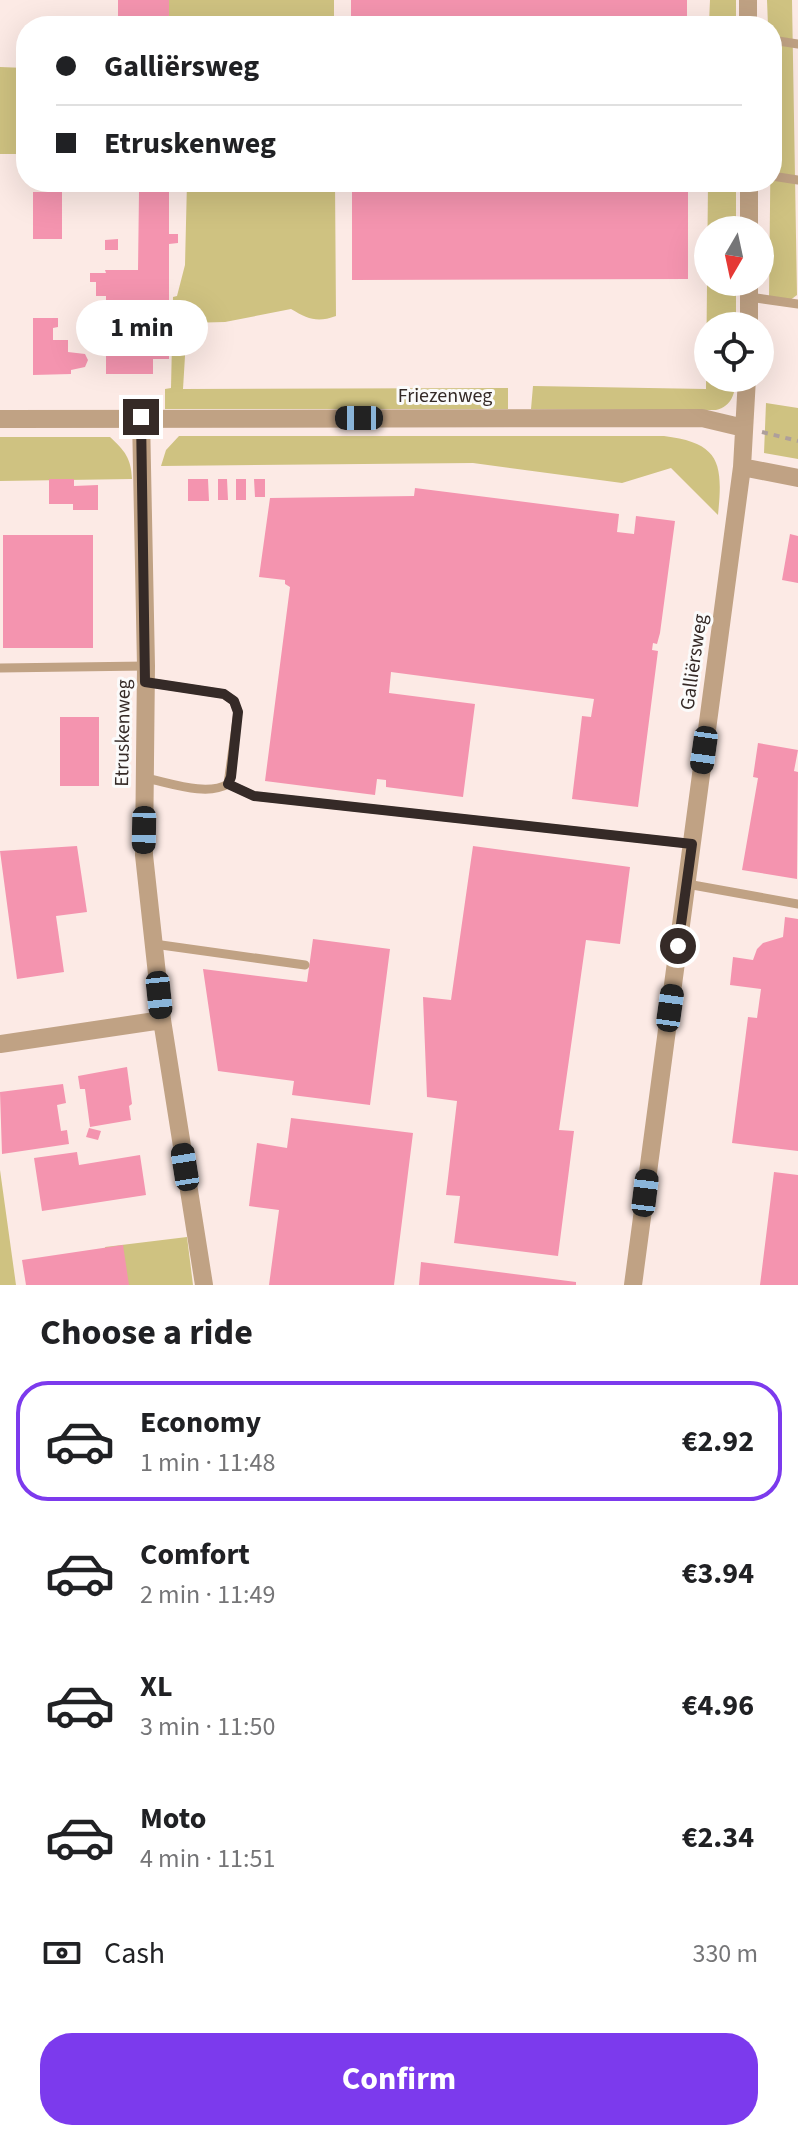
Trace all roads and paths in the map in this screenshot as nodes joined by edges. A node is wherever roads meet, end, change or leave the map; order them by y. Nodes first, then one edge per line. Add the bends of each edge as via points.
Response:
1 (749, 192) edge
2 (749, 216) edge
3 (770, 296) edge
4 (798, 304) edge
5 (746, 392) edge
6 (141, 417) junction
7 (0, 419) edge
8 (744, 428) junction
9 (798, 441) edge
10 (742, 467) junction
11 (798, 478) edge
12 (0, 668) edge
13 (146, 674) junction
14 (145, 778) junction
15 (228, 784) junction
16 (692, 844) junction
17 (687, 884) junction
18 (798, 904) edge
19 (154, 944) junction
20 (305, 965) dead end
21 (162, 1020) junction
22 (0, 1044) edge
23 (204, 1285) edge
24 (633, 1285) edge

1 - 2 street
3 - 4 lane
5 - 8 street, Galliërsweg
6 - 7 street, Friezenweg
6 - 8 street, Friezenweg via 702,418
6 - 13 street, Etruskenweg
8 - 9 path
8 - 10 street, Galliërsweg
10 - 11 street
10 - 16 street, Galliërsweg
12 - 13 lane
13 - 14 street, Etruskenweg
13 - 15 lane via 234,701 238,712
14 - 15 lane via 204,789
14 - 19 street, Etruskenweg via 144,855
15 - 16 lane via 254,796
16 - 17 street, Galliërsweg
17 - 18 lane
17 - 24 street, Galliërsweg
19 - 20 lane
19 - 21 street, Etruskenweg
21 - 22 street
21 - 23 street, Etruskenweg

